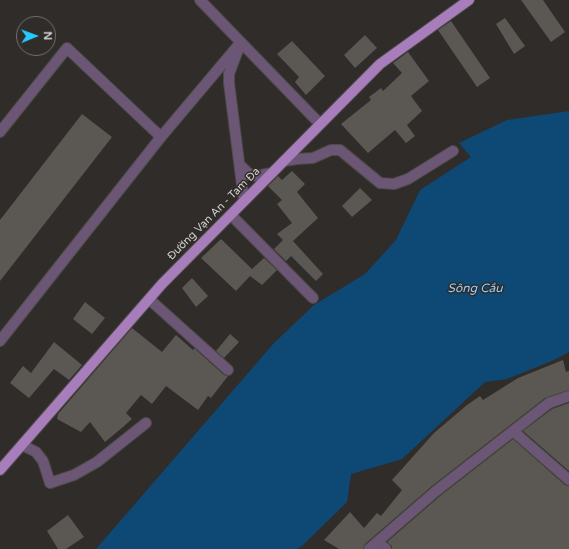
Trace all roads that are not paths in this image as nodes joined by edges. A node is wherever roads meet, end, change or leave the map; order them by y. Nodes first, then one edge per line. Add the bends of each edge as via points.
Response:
1 (200, 0) edge
2 (469, 0) edge
3 (241, 42) junction
4 (320, 124) junction
5 (0, 132) edge
6 (161, 137) junction
7 (453, 151) dead end
8 (284, 161) junction
9 (240, 165) junction
10 (272, 172) junction
11 (244, 201) junction
12 (231, 214) junction
13 (313, 298) dead end
14 (149, 299) junction
15 (0, 341) edge
16 (228, 370) dead end
17 (569, 396) edge
18 (146, 423) dead end
19 (513, 431) junction
20 (22, 445) junction
21 (0, 470) edge
22 (569, 480) edge
23 (377, 542) junction
24 (369, 549) edge
25 (386, 549) edge

1 - 3 street
2 - 4 main road, Đường Vạn An - Tam Đa via 380,64
3 - 4 street
3 - 6 street
3 - 9 street via 229,74
4 - 8 main road, Đường Vạn An - Tam Đa
5 - 6 street via 67,48
6 - 15 street
7 - 8 street via 408,179 394,184 380,183 340,150 331,150 313,158
8 - 10 main road, Đường Vạn An - Tam Đa
9 - 10 street via 255,176
9 - 11 street
10 - 11 main road, Đường Vạn An - Tam Đa
11 - 12 main road, Đường Vạn An - Tam Đa
12 - 13 street
12 - 14 main road, Đường Vạn An - Tam Đa
14 - 16 street
14 - 20 main road, Đường Vạn An - Tam Đa
17 - 19 street via 549,403
18 - 20 street via 97,462 74,475 50,483 43,461 36,452
19 - 22 street
19 - 23 street via 436,491
20 - 21 main road, Đường Vạn An - Tam Đa
23 - 24 street
23 - 25 street

